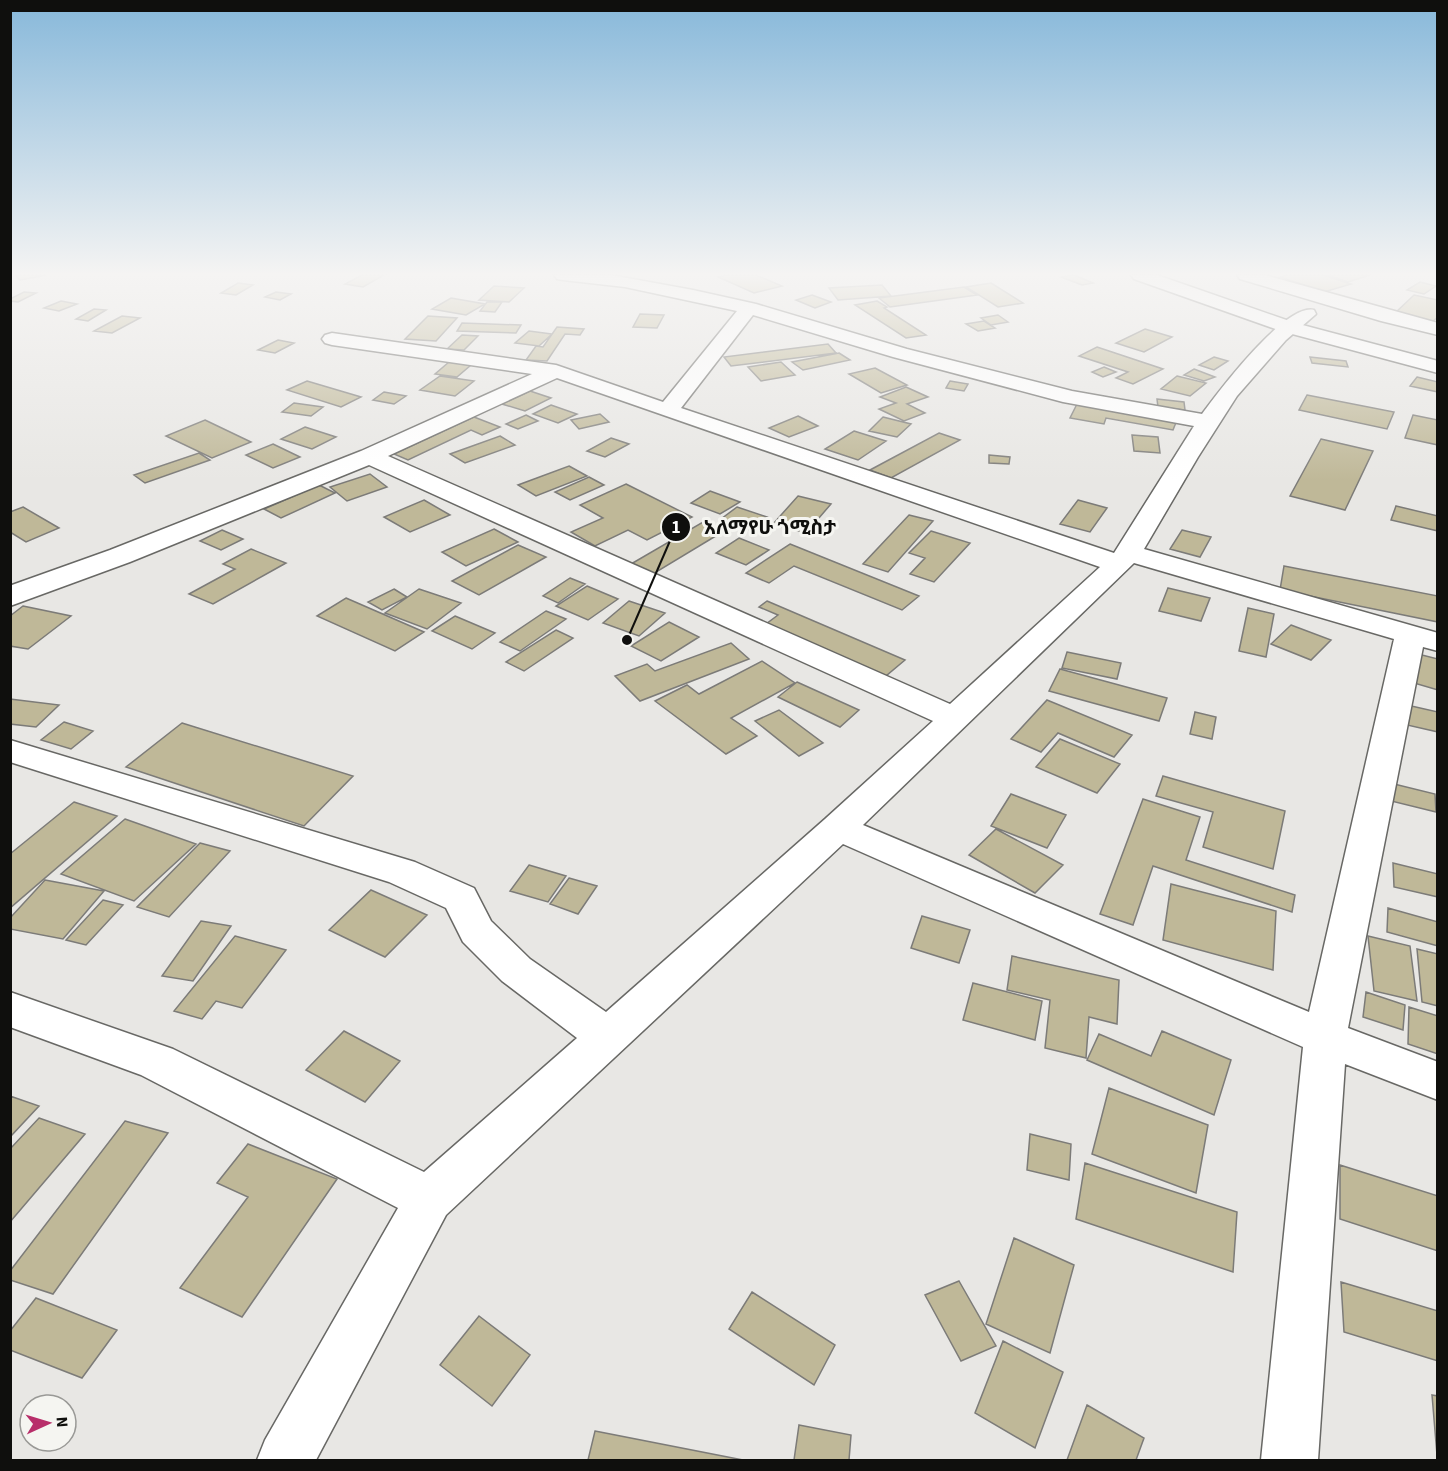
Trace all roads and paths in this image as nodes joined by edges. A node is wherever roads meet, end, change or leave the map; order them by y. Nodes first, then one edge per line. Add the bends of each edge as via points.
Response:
1 (365, 344) edge
2 (721, 344) edge
3 (869, 344) edge
4 (1271, 344) edge
5 (1367, 344) edge
6 (1411, 344) edge
7 (1437, 349) edge
8 (1437, 367) edge
9 (556, 371) junction
10 (667, 411) junction
11 (1208, 422) junction
12 (369, 456) junction
13 (1124, 558) junction
14 (10, 598) edge
15 (1424, 639) edge
16 (954, 718) junction
17 (10, 751) edge
18 (838, 828) junction
19 (10, 1009) edge
20 (608, 1037) junction
21 (1324, 1038) junction
22 (1437, 1081) edge
23 (429, 1199) junction
24 (285, 1461) edge
25 (1290, 1461) edge

1 - 9 main road
2 - 10 main road
3 - 11 main road via 1071,398
4 - 11 main road
5 - 8 main road
6 - 7 main road
9 - 10 main road
9 - 12 main road
10 - 13 main road
11 - 13 main road
12 - 14 main road
12 - 16 main road
13 - 15 main road
13 - 16 main road
15 - 21 main road
16 - 18 main road
17 - 20 main road via 402,872 460,898 477,931 516,970
18 - 20 main road
18 - 21 main road
19 - 23 main road via 157,1062
20 - 23 main road
21 - 22 main road
21 - 25 main road
23 - 24 main road

